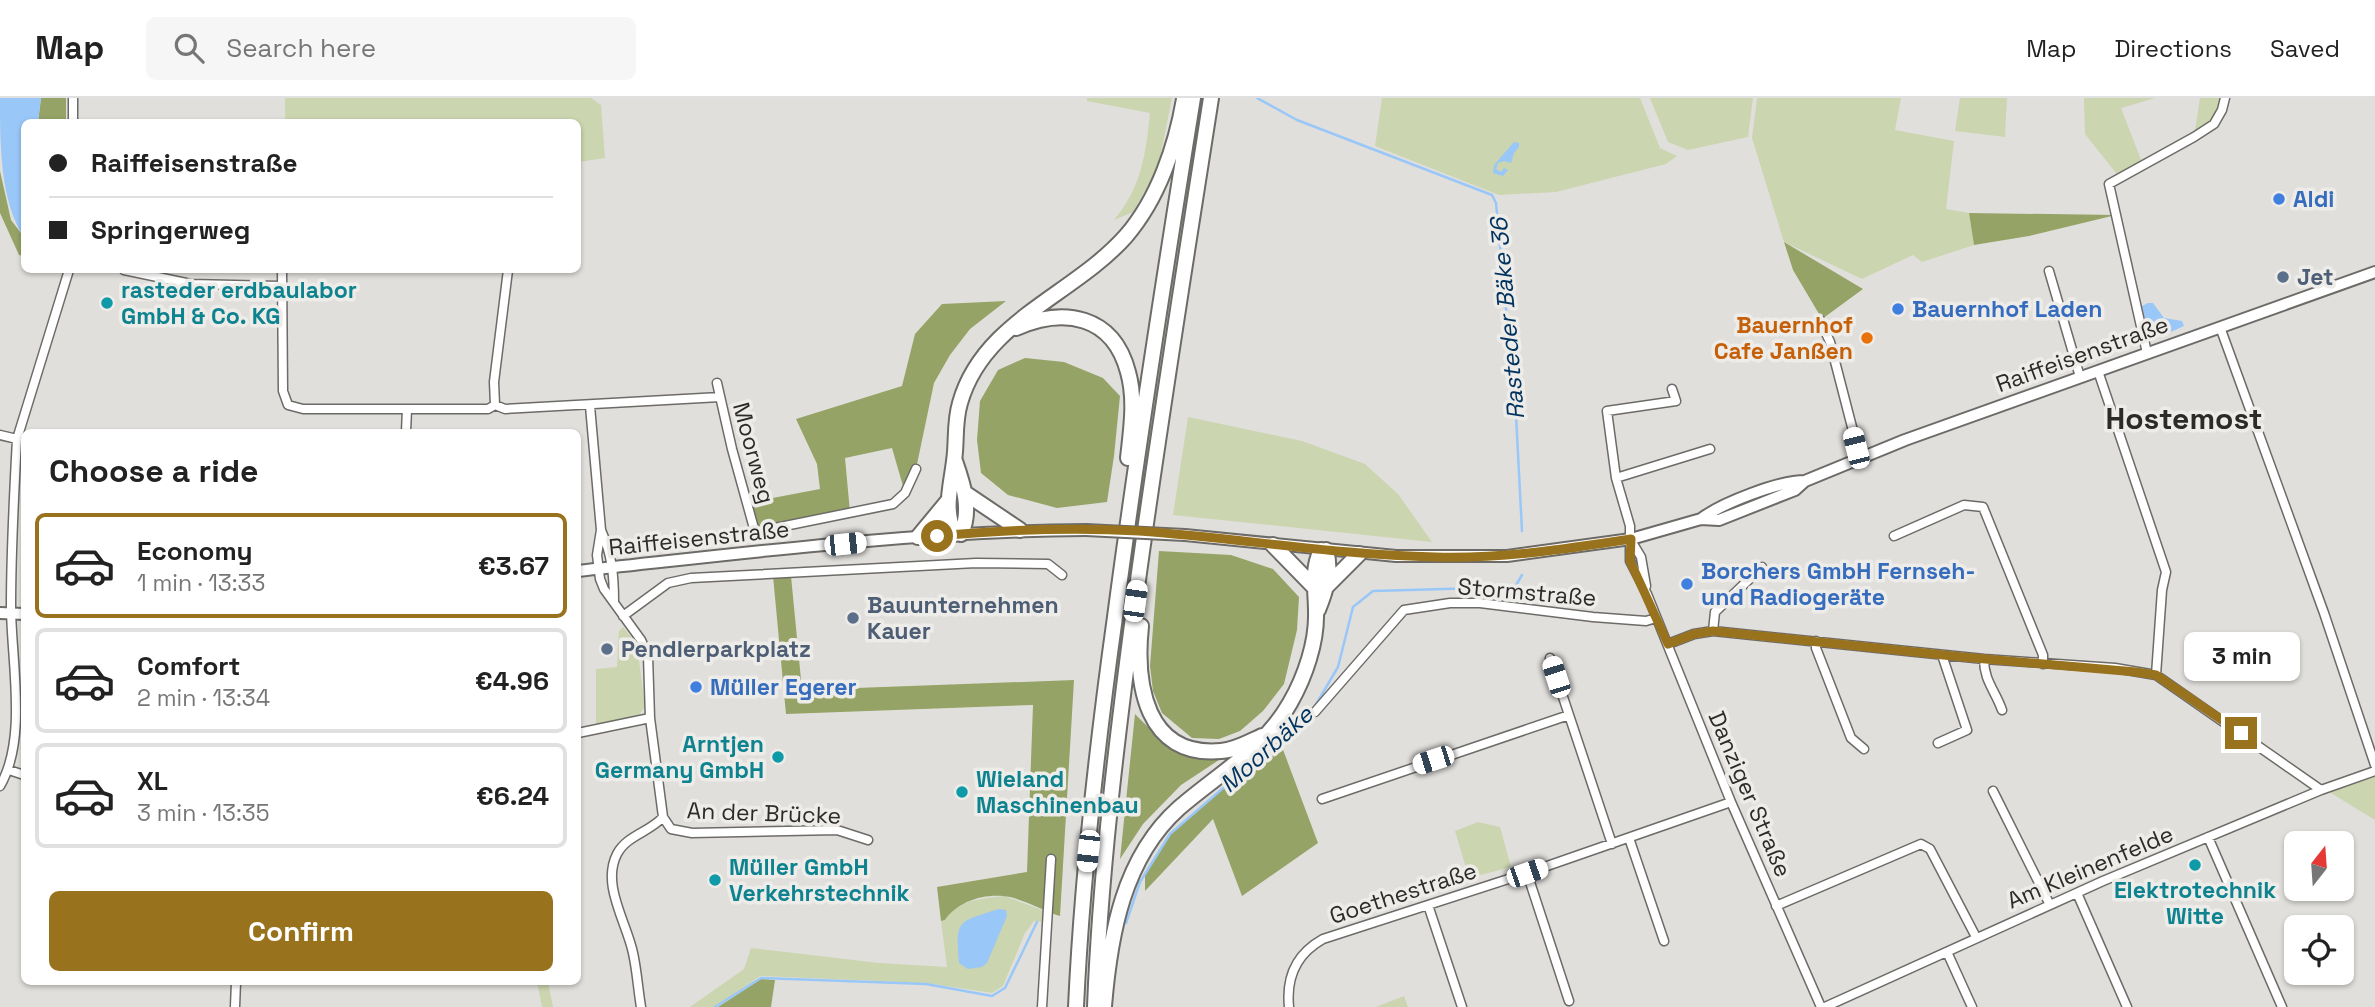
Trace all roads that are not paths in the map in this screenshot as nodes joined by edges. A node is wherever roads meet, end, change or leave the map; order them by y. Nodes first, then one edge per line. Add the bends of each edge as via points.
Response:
1 (74, 98) edge
2 (1185, 98) edge
3 (1193, 98) edge
4 (1211, 98) edge
5 (2225, 98) edge
6 (73, 119) edge
7 (2049, 271) dead end
8 (2375, 272) edge
9 (68, 273) edge
10 (138, 273) edge
11 (282, 273) edge
12 (508, 273) edge
13 (281, 286) junction
14 (1820, 320) dead end
15 (2220, 327) junction
16 (1008, 331) junction
17 (2147, 353) junction
18 (2098, 371) junction
19 (2080, 377) junction
20 (717, 383) dead end
21 (1672, 389) dead end
22 (720, 397) junction
23 (495, 405) junction
24 (590, 406) junction
25 (407, 409) junction
26 (406, 429) edge
27 (0, 435) edge
28 (17, 439) junction
29 (1710, 449) dead end
30 (955, 458) junction
31 (1860, 458) junction
32 (916, 469) dead end
33 (1616, 478) junction
34 (965, 493) junction
35 (947, 502) junction
36 (601, 530) junction
37 (1020, 530) junction
38 (755, 532) junction
39 (958, 534) junction
40 (1894, 536) dead end
41 (918, 537) junction
42 (712, 538) dead end
43 (1631, 539) junction
44 (1124, 545) junction
45 (1273, 545) junction
46 (1142, 549) junction
47 (1324, 550) junction
48 (1359, 554) junction
49 (613, 568) junction
50 (1762, 568) dead end
51 (599, 569) junction
52 (581, 571) edge
53 (1062, 575) dead end
54 (1320, 586) junction
55 (614, 602) junction
56 (6, 614) edge
57 (623, 615) junction
58 (1656, 618) junction
59 (1713, 631) junction
60 (1816, 641) junction
61 (1668, 644) junction
62 (1942, 655) junction
63 (1550, 658) dead end
64 (1984, 659) junction
65 (2043, 664) junction
66 (2156, 675) junction
67 (2002, 710) dead end
68 (1315, 712) dead end
69 (1569, 715) junction
70 (650, 718) junction
71 (581, 732) edge
72 (1266, 735) junction
73 (1938, 743) dead end
74 (1864, 749) dead end
75 (2375, 765) edge
76 (9, 770) junction
77 (2375, 771) edge
78 (21, 774) edge
79 (0, 786) edge
80 (2321, 790) junction
81 (1993, 791) dead end
82 (1322, 799) dead end
83 (1731, 802) junction
84 (663, 817) junction
85 (2208, 837) junction
86 (1629, 838) junction
87 (868, 840) dead end
88 (1612, 844) junction
89 (1051, 859) dead end
90 (1527, 873) junction
91 (2077, 894) junction
92 (1428, 905) junction
93 (2050, 905) junction
94 (1776, 906) junction
95 (1976, 937) junction
96 (1664, 941) dead end
97 (1947, 952) junction
98 (236, 985) edge
99 (1569, 1001) dead end
100 (235, 1007) edge
101 (641, 1007) edge
102 (1042, 1007) edge
103 (1076, 1007) edge
104 (1094, 1007) edge
105 (1104, 1007) edge
106 (1289, 1007) edge
107 (1462, 1007) edge
108 (1823, 1007) edge
109 (1972, 1007) edge
110 (2127, 1007) edge
111 (2282, 1007) edge

1 - 6 street
2 - 16 highway via 1169,156 1142,215 1099,263
3 - 44 highway
4 - 46 highway
5 - 17 street via 2214,124 2109,184
7 - 19 street
8 - 15 street, Raiffeisenstraße
9 - 28 street
10 - 13 street via 191,284
11 - 13 street
12 - 23 street
13 - 25 street via 283,391 288,405
14 - 31 street
15 - 17 street, Raiffeisenstraße
15 - 75 street
16 - 30 highway via 979,362 967,383 956,421
16 - 44 highway via 1044,317 1076,318 1103,331 1125,361 1132,413 1122,509
17 - 18 street, Raiffeisenstraße
18 - 19 street, Raiffeisenstraße
18 - 66 street via 2166,572
19 - 31 street, Raiffeisenstraße
20 - 22 street, Moorweg
21 - 33 street, Danziger Straße via 1676,401 1607,411
22 - 24 street
22 - 38 street, Moorweg
23 - 24 street via 505,409
23 - 25 street via 488,409
24 - 36 street
25 - 26 street
27 - 28 street
28 - 56 street
29 - 33 street
30 - 34 highway
30 - 35 highway
31 - 43 street, Raiffeisenstraße via 1719,520 1701,519
32 - 38 street, Moorweg via 905,493 893,504
33 - 43 street, Danziger Straße
34 - 37 highway
34 - 39 highway via 965,523
35 - 39 highway via 951,526
35 - 41 highway
36 - 49 street
36 - 51 street
37 - 39 street, Raiffeisenstraße
37 - 45 street, Raiffeisenstraße, bridge via 1185,535
38 - 42 street, Moorweg
39 - 41 street, Raiffeisenstraße
40 - 65 street via 1964,505 1983,507
41 - 49 street, Raiffeisenstraße
43 - 48 street, Raiffeisenstraße via 1507,556
43 - 58 street, Danziger Straße via 1630,561
44 - 103 highway via 1094,781
45 - 47 street, Raiffeisenstraße
45 - 54 highway
46 - 72 highway via 1148,570 1140,681 1157,725 1178,743 1206,751 1222,751
46 - 104 highway via 1113,783
47 - 48 street, Raiffeisenstraße
47 - 54 highway via 1317,559
48 - 54 highway
49 - 51 street, Raiffeisenstraße
49 - 55 street
50 - 59 street via 1715,612
51 - 52 street, Raiffeisenstraße
51 - 55 street, An der Brücke via 604,589
53 - 57 street via 1048,564 976,563 691,578 667,583
54 - 72 highway via 1307,666 1284,712
55 - 57 street, An der Brücke
56 - 76 street via 15,718
57 - 70 street, An der Brücke via 648,656
58 - 61 street, Danziger Straße
58 - 68 street, Stormstraße via 1593,617 1480,603 1404,610
59 - 60 street
59 - 61 street
60 - 62 street
60 - 74 street via 1851,738
61 - 83 street, Danziger Straße
62 - 64 street
62 - 73 street via 1967,730
63 - 69 street
64 - 65 street
64 - 67 street via 1984,675
65 - 66 street
66 - 80 street
69 - 82 street
69 - 88 street
70 - 71 street
70 - 84 street, An der Brücke
72 - 105 highway via 1178,809 1141,857 1119,908
76 - 78 street
76 - 79 street
77 - 80 street, Am Kleinenfelde
80 - 85 street, Am Kleinenfelde
81 - 93 street
83 - 86 street, Goethestraße
83 - 94 street, Danziger Straße
84 - 87 street, An der Brücke via 671,829 692,833 837,830
84 - 101 street, An der Brücke via 623,846 613,868 613,886 633,951
85 - 91 street, Am Kleinenfelde
85 - 111 street
86 - 88 street, Goethestraße
86 - 96 street
88 - 90 street, Goethestraße
89 - 102 street
90 - 92 street, Goethestraße
90 - 99 street
91 - 93 street, Am Kleinenfelde
91 - 110 street
92 - 106 street, Goethestraße via 1312,945 1294,966
92 - 107 street
93 - 95 street, Am Kleinenfelde
94 - 95 street via 1921,844 1930,849
94 - 108 street, Danziger Straße
95 - 97 street, Am Kleinenfelde
97 - 108 street, Am Kleinenfelde
97 - 109 street
98 - 100 street

